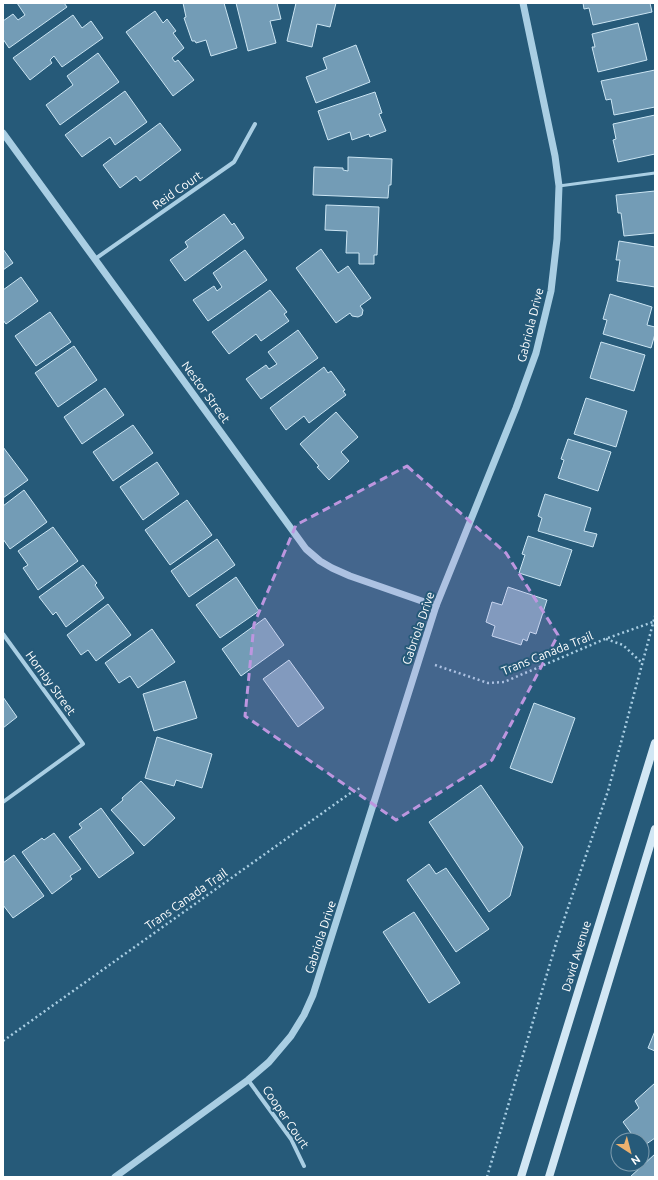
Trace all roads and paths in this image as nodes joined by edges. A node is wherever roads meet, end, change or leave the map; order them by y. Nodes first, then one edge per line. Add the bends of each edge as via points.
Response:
1 (523, 3) edge
2 (255, 124) dead end
3 (3, 133) edge
4 (655, 174) edge
5 (559, 186) junction
6 (96, 259) junction
7 (436, 606) junction
8 (655, 616) edge
9 (653, 622) junction
10 (3, 634) edge
11 (605, 639) junction
12 (419, 659) junction
13 (642, 663) junction
14 (655, 743) edge
15 (382, 778) junction
16 (3, 802) edge
17 (655, 829) edge
18 (3, 1041) edge
19 (248, 1080) junction
20 (304, 1166) dead end
21 (115, 1177) edge
22 (487, 1177) edge
23 (521, 1177) edge
24 (549, 1177) edge

1 - 5 street, Gabriola Drive
2 - 6 street, Reid Court via 234,162
3 - 6 street, Nestor Street
4 - 5 lane
5 - 7 street, Gabriola Drive via 557,239 551,291 536,353
6 - 7 street, Nestor Street via 306,549 332,568
7 - 12 street, Gabriola Drive
8 - 9 path
9 - 11 path, Trans Canada Trail
9 - 13 path
10 - 16 street, Hornby Street via 83,744
11 - 12 path, Trans Canada Trail via 504,682 488,683
11 - 13 path via 623,645
12 - 15 street, Gabriola Drive
13 - 22 path via 608,791 557,940
14 - 23 main road, David Avenue
15 - 18 path, Trans Canada Trail via 349,794
15 - 19 street, Gabriola Drive via 307,1008 284,1045
17 - 24 main road
19 - 20 street, Cooper Court via 291,1139
19 - 21 street, Gabriola Drive

